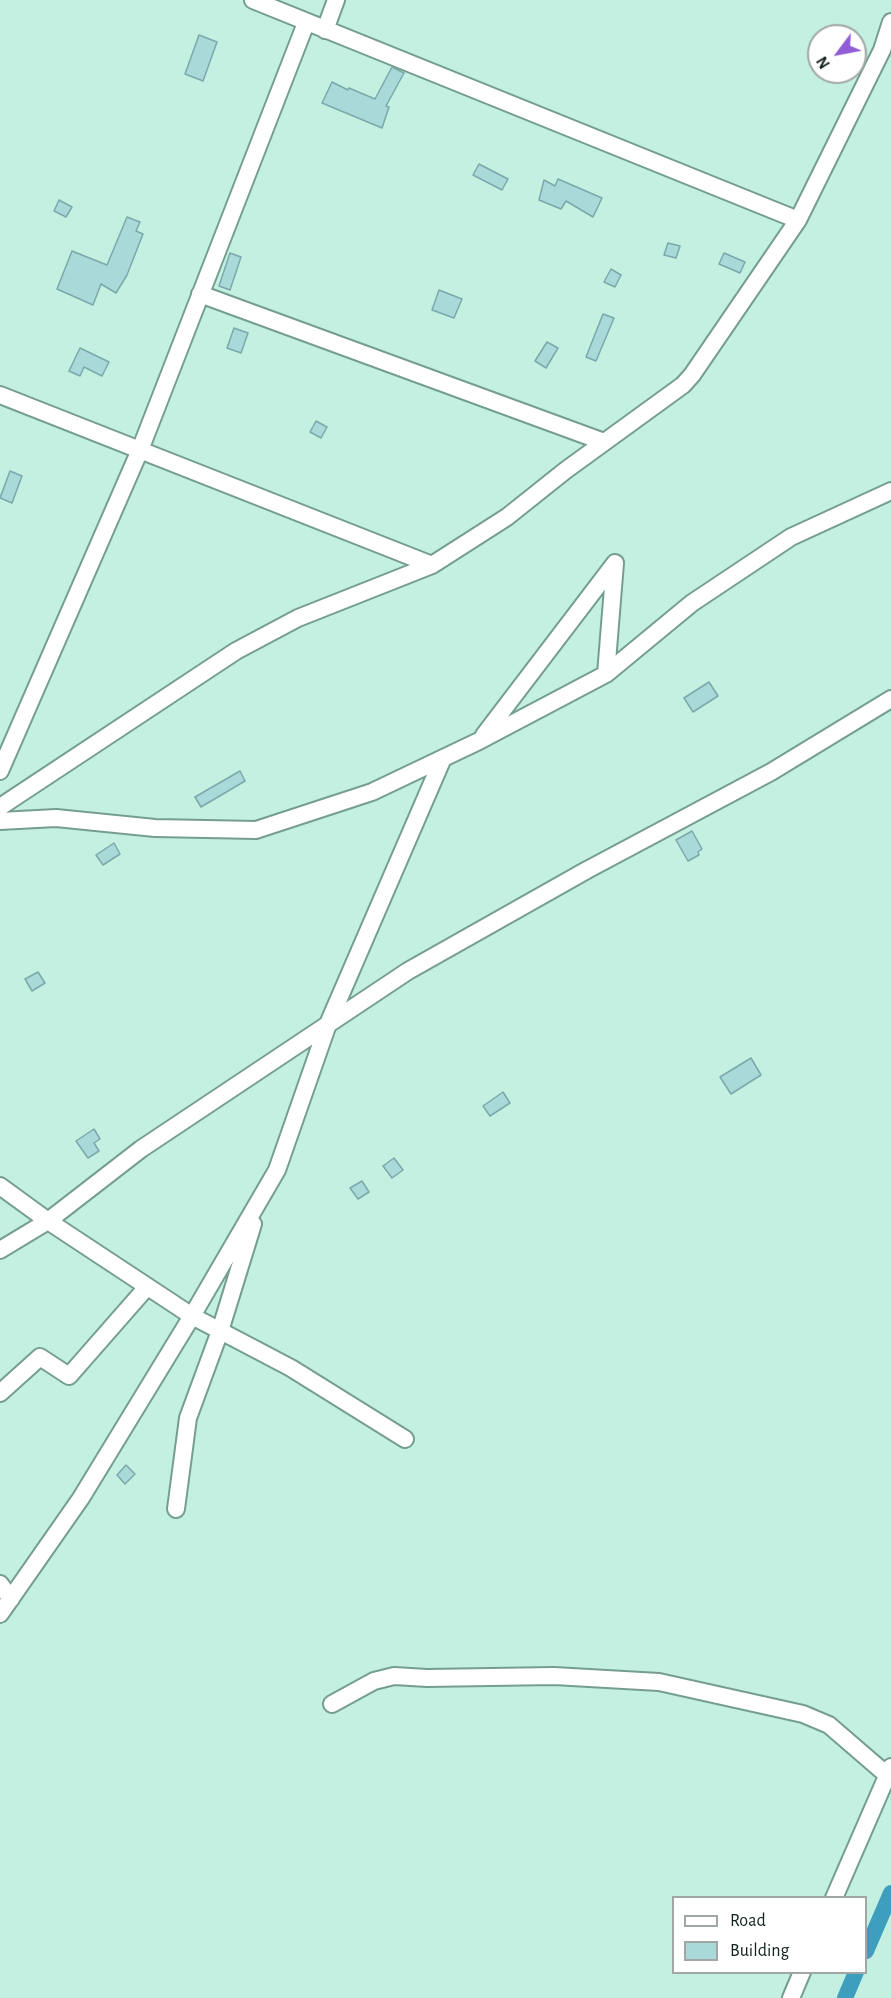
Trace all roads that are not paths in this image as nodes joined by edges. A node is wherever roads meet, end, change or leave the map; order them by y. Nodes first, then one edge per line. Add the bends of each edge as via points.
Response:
1 (253, 0) edge
2 (336, 0) edge
3 (306, 22) junction
4 (891, 22) edge
5 (325, 30) junction
6 (798, 220) junction
7 (200, 294) junction
8 (0, 395) edge
9 (604, 442) junction
10 (140, 450) junction
11 (891, 491) edge
12 (432, 565) junction
13 (606, 674) junction
14 (891, 699) edge
15 (479, 741) junction
16 (443, 758) junction
17 (0, 771) edge
18 (0, 807) edge
19 (0, 821) edge
20 (328, 1024) junction
21 (0, 1186) edge
22 (262, 1197) junction
23 (48, 1221) junction
24 (0, 1250) edge
25 (147, 1287) junction
26 (192, 1317) junction
27 (220, 1331) junction
28 (0, 1393) edge
29 (405, 1439) dead end
30 (176, 1509) dead end
31 (0, 1584) edge
32 (11, 1599) junction
33 (0, 1614) edge
34 (332, 1704) dead end
35 (889, 1771) edge
36 (835, 1896) edge
37 (801, 1974) edge
38 (791, 1998) edge

1 - 3 street
2 - 5 street
3 - 5 street
3 - 7 street
4 - 6 street via 882,50
5 - 6 street
6 - 9 street via 692,375
7 - 9 street
7 - 10 street
8 - 10 street
9 - 12 street via 507,517
10 - 12 street
10 - 17 street
11 - 13 street via 791,537 693,603
12 - 18 street via 298,618 236,651
13 - 15 street
13 - 15 street via 615,563
14 - 20 street via 771,772 408,971
15 - 16 street
16 - 19 street via 372,792 256,830 155,828 56,818
16 - 20 street
20 - 22 street via 277,1170
20 - 23 street via 141,1149
21 - 23 street
22 - 26 street
22 - 27 street
23 - 24 street
23 - 25 street
25 - 26 street
25 - 28 street via 69,1376 40,1357
26 - 27 street
26 - 32 street via 81,1498
27 - 29 street via 291,1368
27 - 30 street via 188,1418
31 - 32 street
32 - 33 street
34 - 35 street via 374,1681 394,1676 554,1676 659,1682 821,1720
35 - 36 street
37 - 38 street

